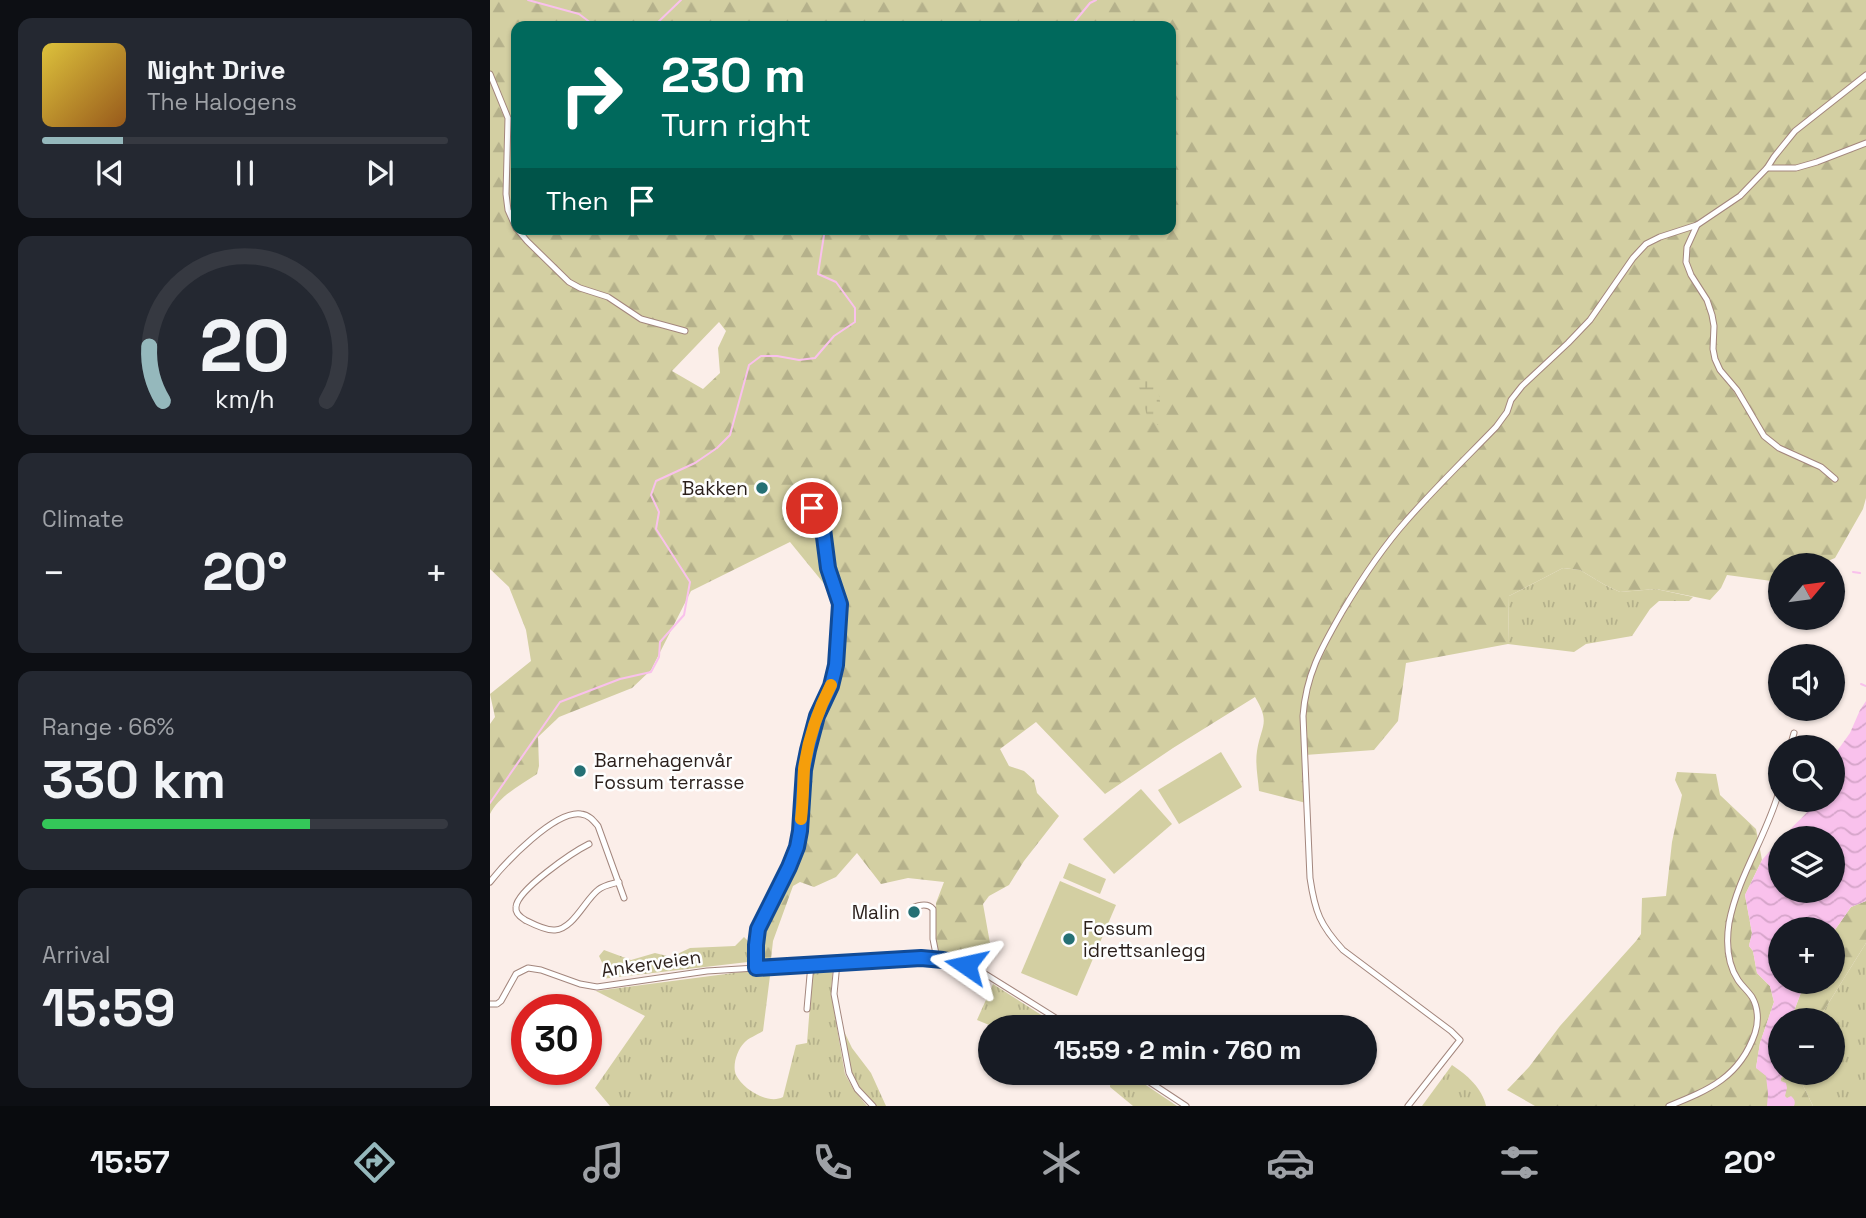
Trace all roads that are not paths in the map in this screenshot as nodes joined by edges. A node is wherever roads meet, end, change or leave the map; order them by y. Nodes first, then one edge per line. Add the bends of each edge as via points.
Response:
1 (490, 74) edge
2 (1866, 75) edge
3 (1866, 143) edge
4 (1768, 168) junction
5 (511, 216) edge
6 (1697, 225) junction
7 (522, 235) edge
8 (685, 331) dead end
9 (1835, 479) dead end
10 (812, 508) dead end
11 (1772, 812) edge
12 (589, 844) dead end
13 (490, 882) edge
14 (618, 882) junction
15 (624, 898) dead end
16 (912, 908) dead end
17 (937, 959) junction
18 (837, 962) junction
19 (811, 964) junction
20 (756, 968) junction
21 (490, 1004) edge
22 (807, 1009) dead end
23 (1051, 1015) edge
24 (1154, 1085) edge
25 (873, 1106) edge
26 (1186, 1106) edge
27 (1408, 1106) edge
28 (1669, 1106) edge

1 - 5 street via 508,118 506,194
2 - 4 street via 1796,131
3 - 4 street via 1796,168
4 - 6 street via 1741,196
6 - 9 street via 1686,261 1712,315 1713,349 1720,370 1764,436
6 - 27 street via 1646,244 1633,258 1590,320 1522,386 1496,427 1387,545 1324,642 1313,667 1303,716 1310,878 1320,919 1343,950 1460,1040
7 - 8 street via 569,282 608,297 641,319
10 - 20 street via 823,529 828,568 840,604 836,665 808,750 797,847 758,929
11 - 28 street via 1734,899 1729,925 1730,964 1756,1009 1758,1024 1750,1048 1737,1067 1711,1088
12 - 14 street via 537,880 517,902 517,913 548,930 559,930 599,890
13 - 14 street via 529,841 579,813 598,826
14 - 15 street
16 - 17 street via 926,905 933,909
17 - 18 street, Ankerveien
17 - 23 street, Ankerveien via 982,972
18 - 19 street, Ankerveien
18 - 25 street via 834,994 849,1073
19 - 20 street, Ankerveien
19 - 22 street
20 - 21 street, Ankerveien via 597,987 528,968 516,974 501,1001
24 - 26 street

